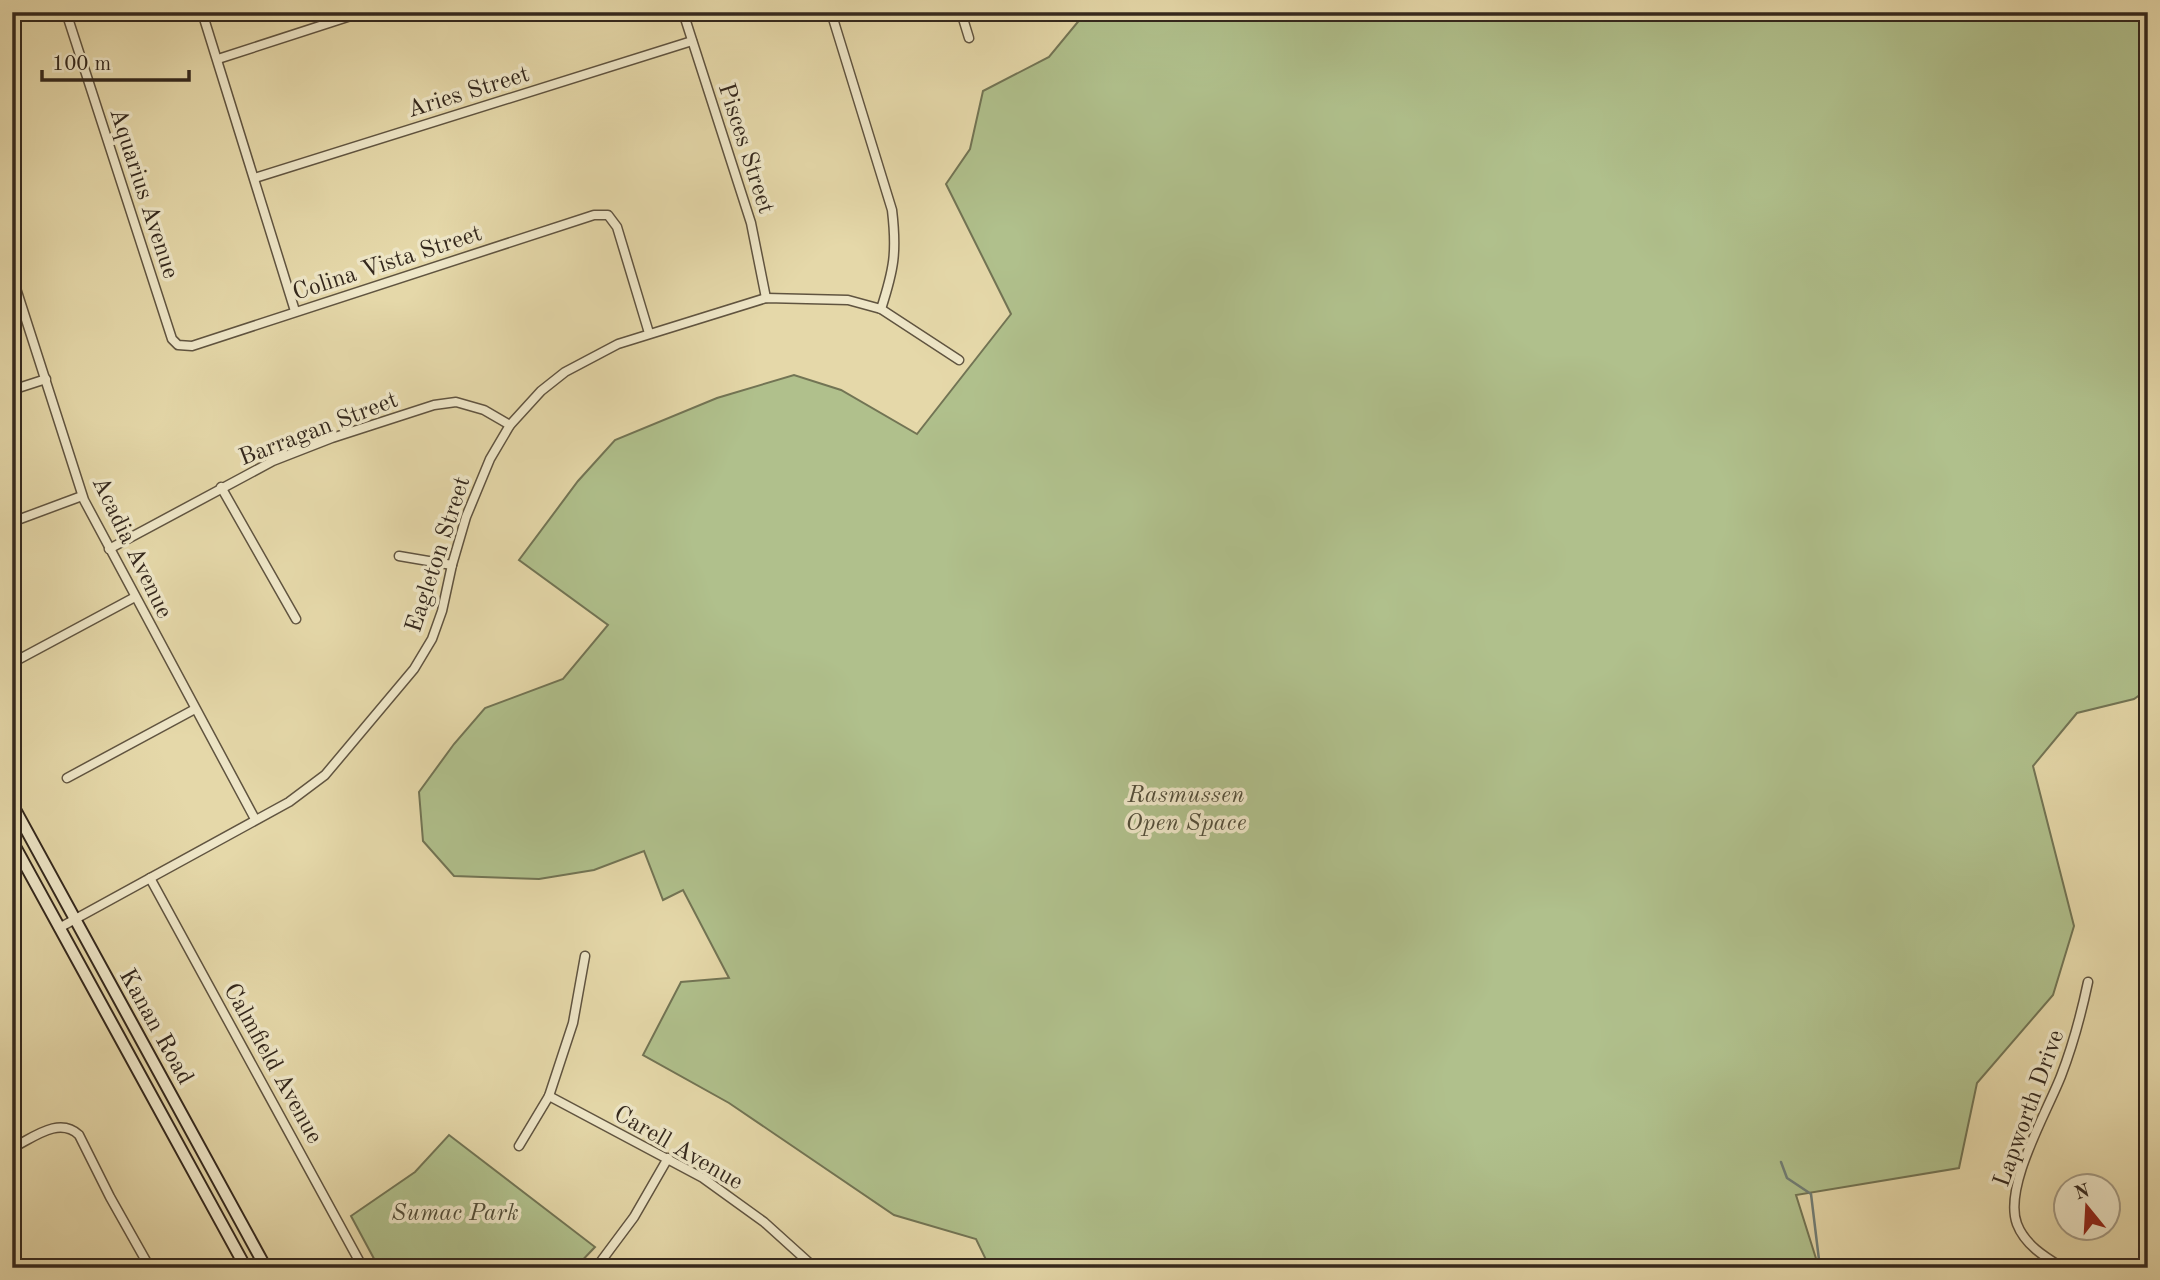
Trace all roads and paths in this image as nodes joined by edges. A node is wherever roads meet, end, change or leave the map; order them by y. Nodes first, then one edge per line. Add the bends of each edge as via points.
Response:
1 (66, 12) edge
2 (202, 12) edge
3 (363, 12) edge
4 (683, 12) edge
5 (831, 12) edge
6 (961, 12) edge
7 (969, 38) dead end
8 (692, 41) junction
9 (218, 59) junction
10 (255, 178) junction
11 (12, 276) edge
12 (766, 298) junction
13 (881, 309) junction
14 (295, 312) junction
15 (649, 333) junction
16 (177, 345) joint
17 (959, 360) dead end
18 (46, 379) junction
19 (12, 390) edge
20 (510, 425) junction
21 (221, 487) junction
22 (82, 496) junction
23 (12, 522) edge
24 (109, 549) junction
25 (398, 556) dead end
26 (452, 565) junction
27 (135, 597) junction
28 (296, 619) dead end
29 (12, 663) edge
30 (195, 709) junction
31 (67, 778) dead end
32 (12, 804) edge
33 (255, 819) junction
34 (12, 841) edge
35 (150, 878) junction
36 (75, 919) junction
37 (59, 928) junction
38 (584, 956) dead end
39 (2088, 982) dead end
40 (549, 1096) junction
41 (519, 1146) dead end
42 (12, 1148) edge
43 (668, 1158) junction
44 (150, 1268) edge
45 (246, 1268) edge
46 (266, 1268) edge
47 (363, 1268) edge
48 (596, 1268) edge
49 (815, 1268) edge
50 (2063, 1268) edge

1 - 16 street, Aquarius Avenue
2 - 9 street
3 - 9 street
4 - 8 street, Pisces Street
5 - 13 street via 892,209 896,239 893,271
6 - 7 street
8 - 10 street, Aries Street
8 - 12 street, Pisces Street via 751,223
9 - 10 street
10 - 14 street
11 - 18 street, Acadia Avenue
12 - 13 street, Eagleton Street via 848,300
12 - 15 street, Eagleton Street
13 - 17 street, Eagleton Street
14 - 15 street, Colina Vista Street via 594,215 608,215 617,227
14 - 16 street, Colina Vista Street via 192,346
15 - 20 street, Eagleton Street via 565,372
18 - 19 street
18 - 22 street, Acadia Avenue
20 - 21 street, Barragan Street via 484,410 456,402 434,405 332,438
20 - 26 street, Eagleton Street via 490,459
21 - 24 street, Barragan Street
21 - 28 street
22 - 23 street
22 - 24 street, Acadia Avenue
24 - 27 street, Acadia Avenue
25 - 26 street
26 - 33 street, Eagleton Street via 432,639 414,669 326,775
27 - 29 street
27 - 30 street, Acadia Avenue
30 - 31 street
30 - 33 street, Acadia Avenue
32 - 36 main road, Kanan Road
33 - 35 street, Eagleton Street
34 - 37 main road, Kanan Road
35 - 36 street, Eagleton Street
35 - 47 street, Calmfield Avenue
36 - 37 street, Eagleton Street
36 - 46 main road, Kanan Road
37 - 45 main road, Kanan Road
38 - 40 street via 573,1023
39 - 50 street, Lapworth Drive via 2078,1029 2025,1158 2014,1206 2025,1239
40 - 41 street
40 - 43 street, Carell Avenue
42 - 44 street via 51,1128 71,1128 79,1135
43 - 48 street
43 - 49 street, Carell Avenue via 764,1222

